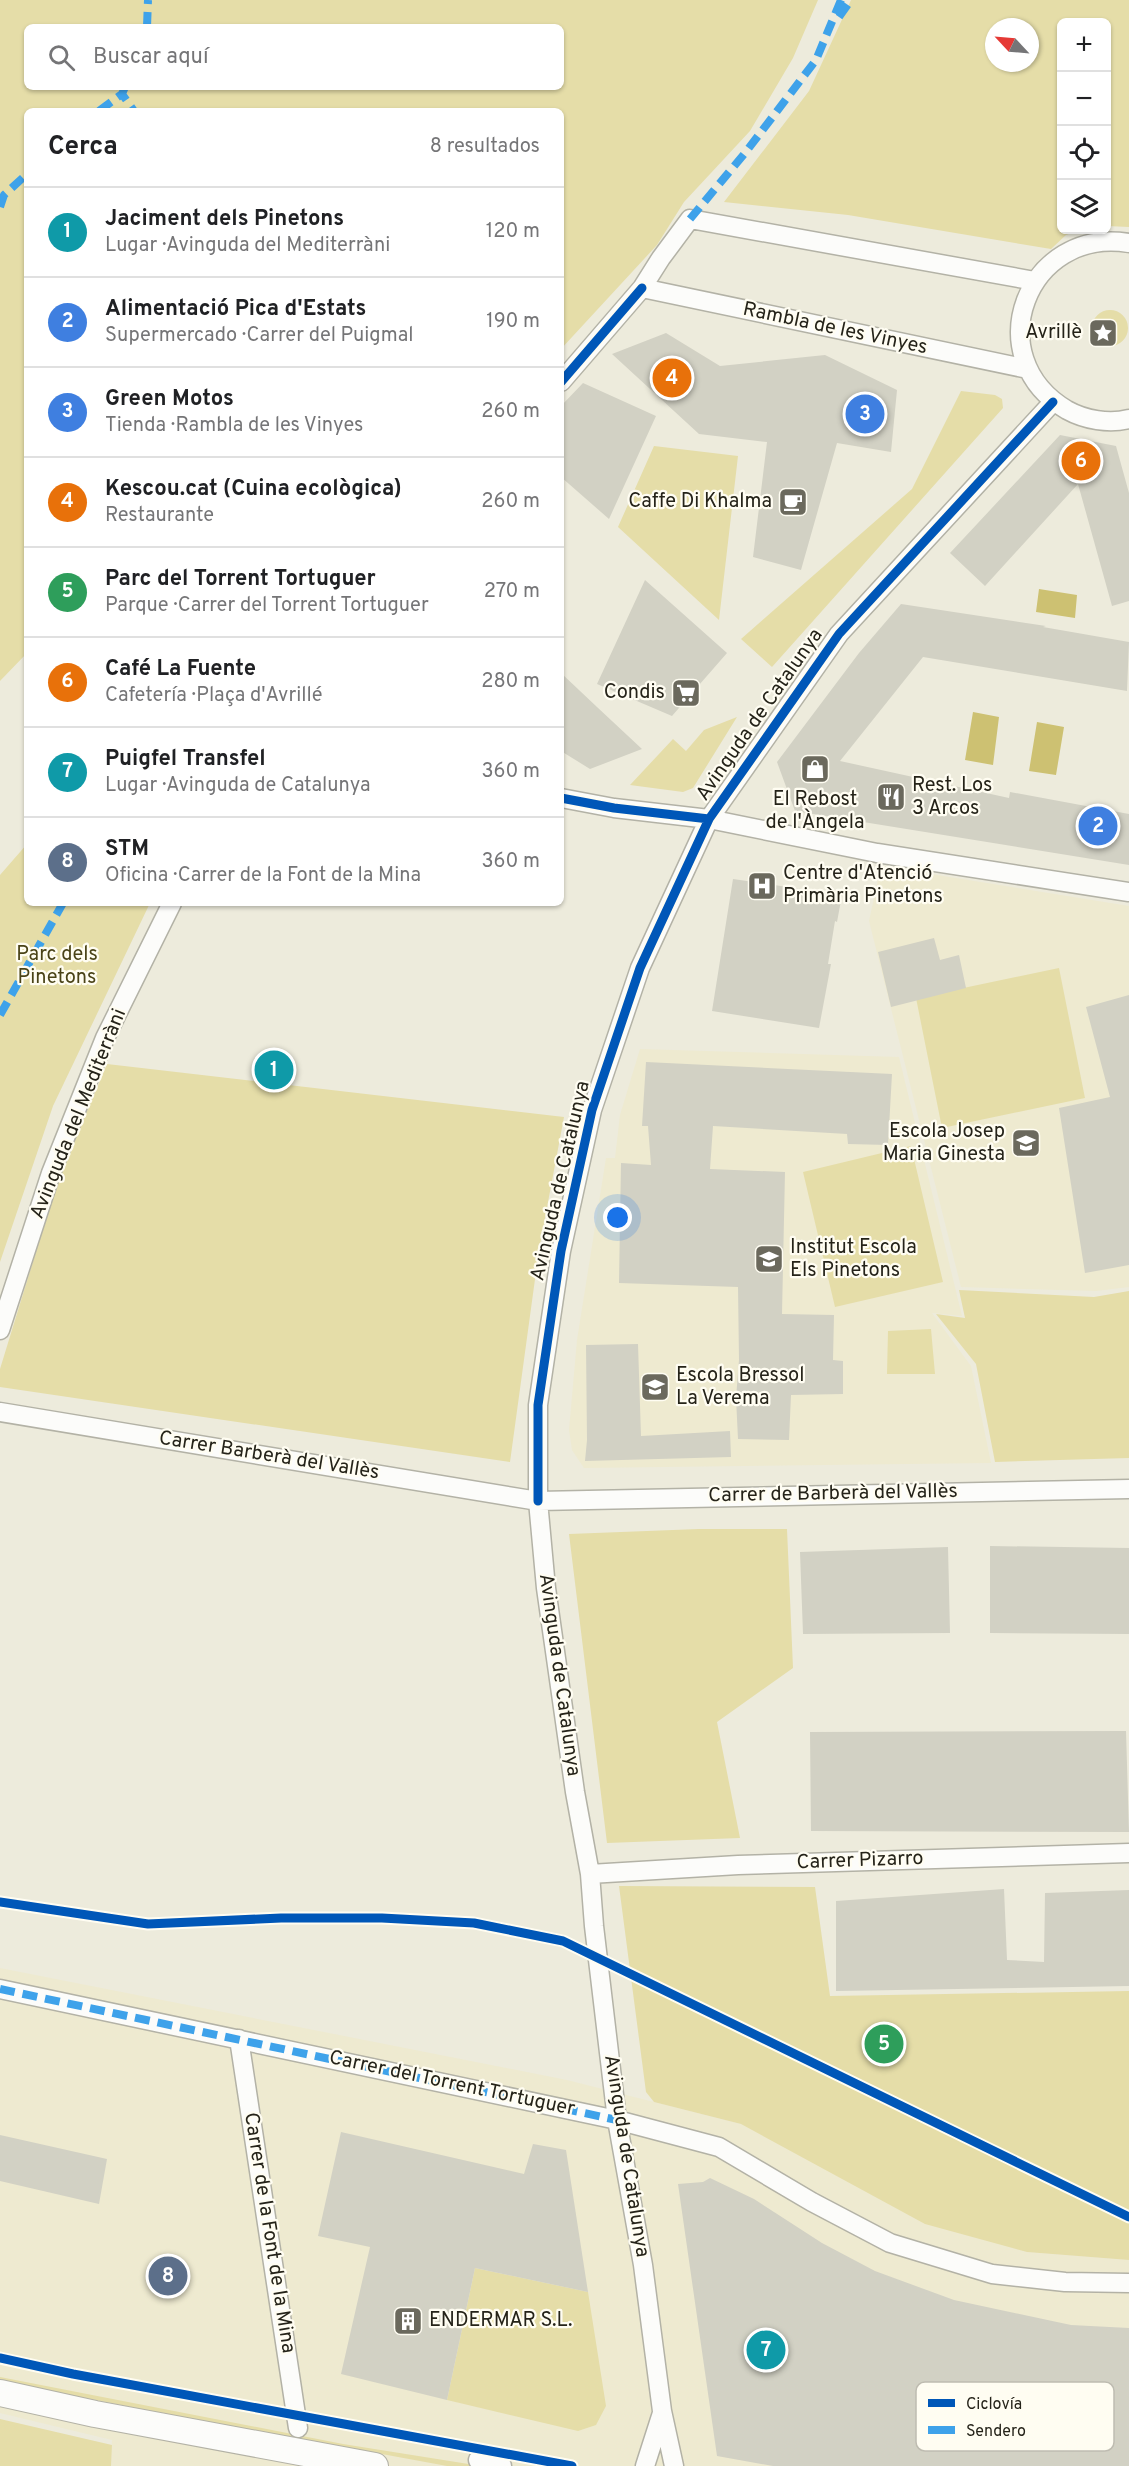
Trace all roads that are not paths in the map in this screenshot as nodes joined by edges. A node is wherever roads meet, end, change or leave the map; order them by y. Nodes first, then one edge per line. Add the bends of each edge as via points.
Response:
1 (1129, 243) edge
2 (1035, 281) junction
3 (642, 288) junction
4 (1028, 369) junction
5 (564, 379) edge
6 (1053, 402) junction
7 (1128, 423) edge
8 (564, 799) edge
9 (709, 819) junction
10 (1129, 892) edge
11 (171, 906) edge
12 (0, 1330) edge
13 (0, 1412) edge
14 (1129, 1489) edge
15 (538, 1501) junction
16 (1129, 1853) edge
17 (590, 1874) junction
18 (0, 1989) edge
19 (238, 2039) junction
20 (617, 2120) junction
21 (1129, 2283) edge
22 (0, 2393) edge
23 (662, 2412) junction
24 (298, 2428) dead end
25 (478, 2460) dead end
26 (375, 2466) edge
27 (502, 2466) edge
28 (645, 2466) edge
29 (674, 2466) edge

1 - 2 street via 1078,246 1047,266
2 - 3 street via 690,219
2 - 4 street via 1024,301 1019,324
3 - 4 street, Rambla de les Vinyes
3 - 5 street
4 - 6 street
6 - 7 street via 1083,417
6 - 9 street, Avinguda de Catalunya via 839,634
8 - 9 street
9 - 10 street via 877,853
9 - 15 street, Avinguda de Catalunya via 640,968 592,1110 561,1251 538,1405
11 - 12 street, Avinguda del Mediterràni via 105,1038 55,1162
13 - 15 street, Carrer Barberà del Vallès
14 - 15 street, Carrer de Barberà del Vallès
15 - 17 street, Avinguda de Catalunya via 546,1588
16 - 17 street, Carrer Pizarro via 738,1865
17 - 20 street, Avinguda de Catalunya
18 - 19 street, Carrer del Torrent Tortuguer
19 - 20 street, Carrer del Torrent Tortuguer
19 - 24 street, Carrer de la Font de la Mina
20 - 21 street, Carrer del Torrent Tortuguer via 718,2147 890,2243 992,2274 1065,2282
20 - 23 street, Avinguda de Catalunya via 643,2265
22 - 26 main road
23 - 28 street, Avinguda de Catalunya
23 - 29 street, Avinguda de Catalunya
25 - 27 street

